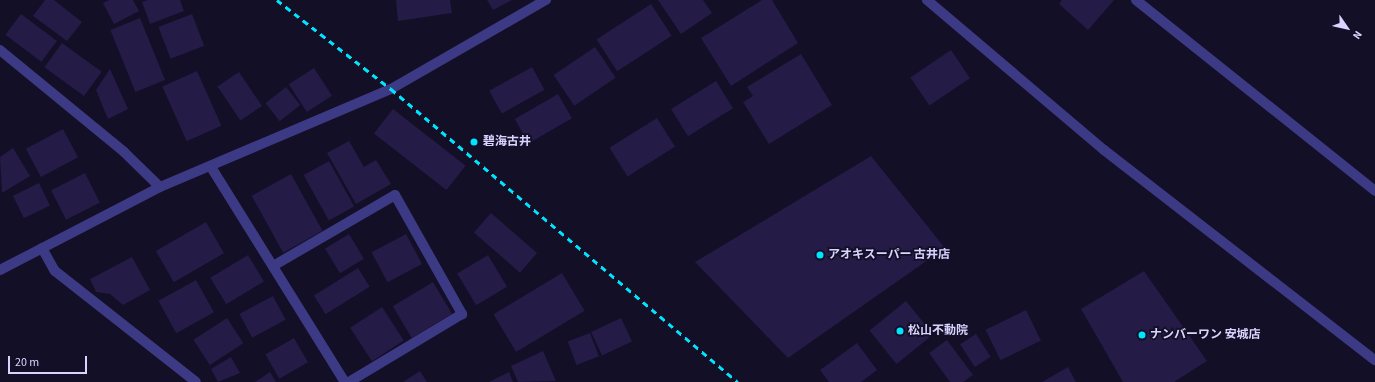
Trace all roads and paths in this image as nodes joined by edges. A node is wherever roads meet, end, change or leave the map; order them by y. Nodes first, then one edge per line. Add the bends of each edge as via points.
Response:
1 (546, 0) edge
2 (927, 0) edge
3 (1136, 0) edge
4 (0, 50) edge
5 (211, 166) junction
6 (160, 187) junction
7 (1375, 191) edge
8 (42, 248) junction
9 (273, 266) junction
10 (0, 270) edge
11 (1375, 360) edge
12 (196, 382) edge
13 (346, 382) edge
14 (349, 382) edge

1 - 5 street via 392,89
2 - 11 street via 1104,150
3 - 7 street
4 - 6 street via 124,152
5 - 6 street
5 - 9 street
6 - 8 street
8 - 10 street
8 - 12 street via 55,271 178,365
9 - 13 street
9 - 14 street via 395,195 462,314

